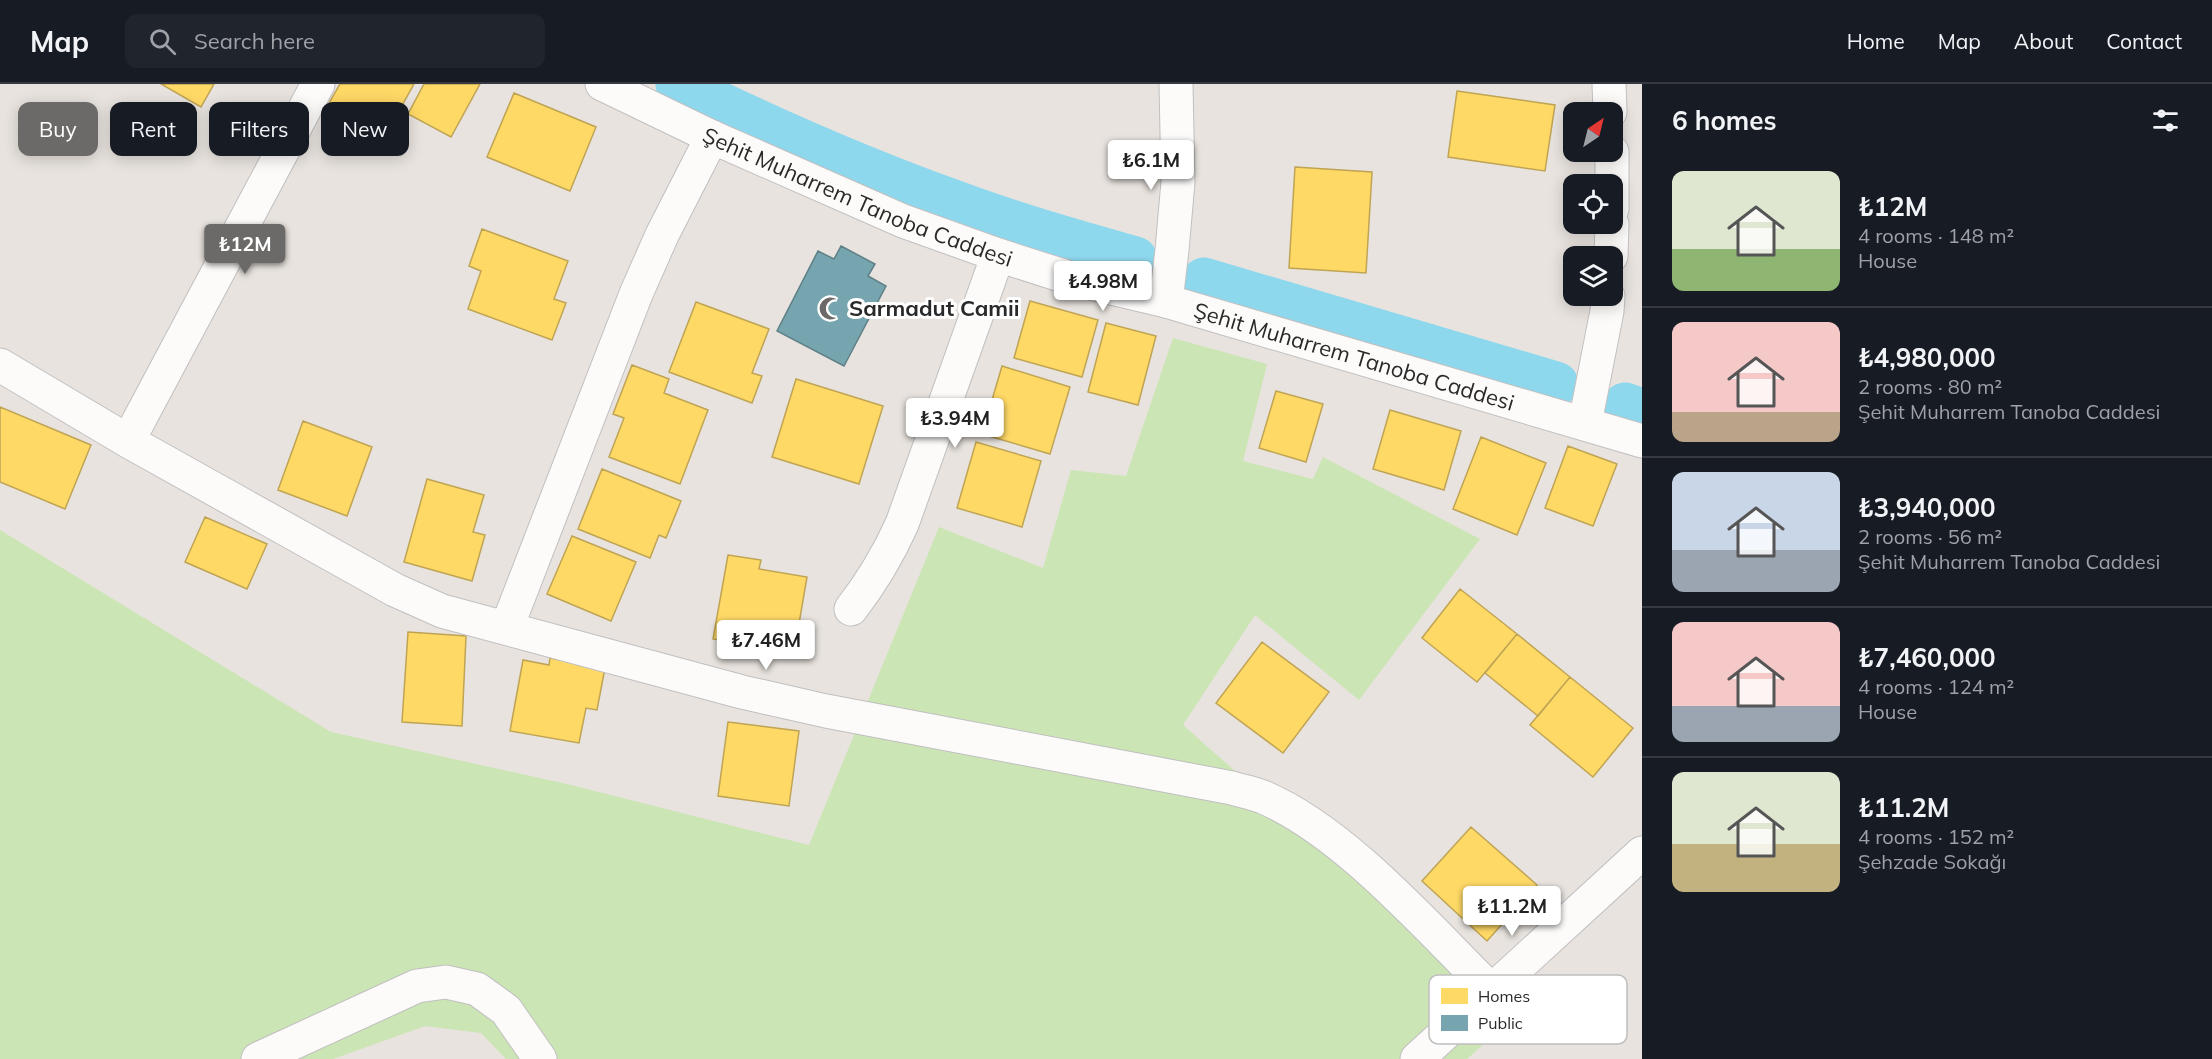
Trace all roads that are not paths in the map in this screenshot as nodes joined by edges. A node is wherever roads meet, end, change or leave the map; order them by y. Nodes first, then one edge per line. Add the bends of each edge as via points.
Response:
1 (318, 84) edge
2 (1176, 84) edge
3 (1609, 84) edge
4 (615, 87) edge
5 (1610, 102) edge
6 (712, 137) junction
7 (998, 255) junction
8 (1166, 300) junction
9 (1607, 306) edge
10 (0, 365) edge
11 (1585, 423) junction
12 (128, 441) junction
13 (1642, 441) edge
14 (851, 609) dead end
15 (507, 627) junction
16 (1642, 853) edge
17 (1476, 975) edge
18 (1508, 975) edge
19 (1433, 1044) edge
20 (258, 1059) edge
21 (540, 1059) edge
22 (1417, 1059) edge

1 - 12 street
2 - 8 street via 1178,182
3 - 5 street
4 - 6 street, Şehit Muharrem Tanoba Caddesi
6 - 7 street, Şehit Muharrem Tanoba Caddesi via 903,221
6 - 15 street via 636,294
7 - 8 street, Şehit Muharrem Tanoba Caddesi via 1073,279
7 - 14 street via 902,524 875,578
8 - 11 street, Şehit Muharrem Tanoba Caddesi
9 - 11 street
10 - 12 street
11 - 13 street, Şehit Muharrem Tanoba Caddesi
12 - 15 street via 395,590 442,611
15 - 17 street via 752,695 1262,797 1322,832 1376,877
16 - 18 street
19 - 22 street
20 - 21 street via 417,986 446,982 477,989 506,1010

